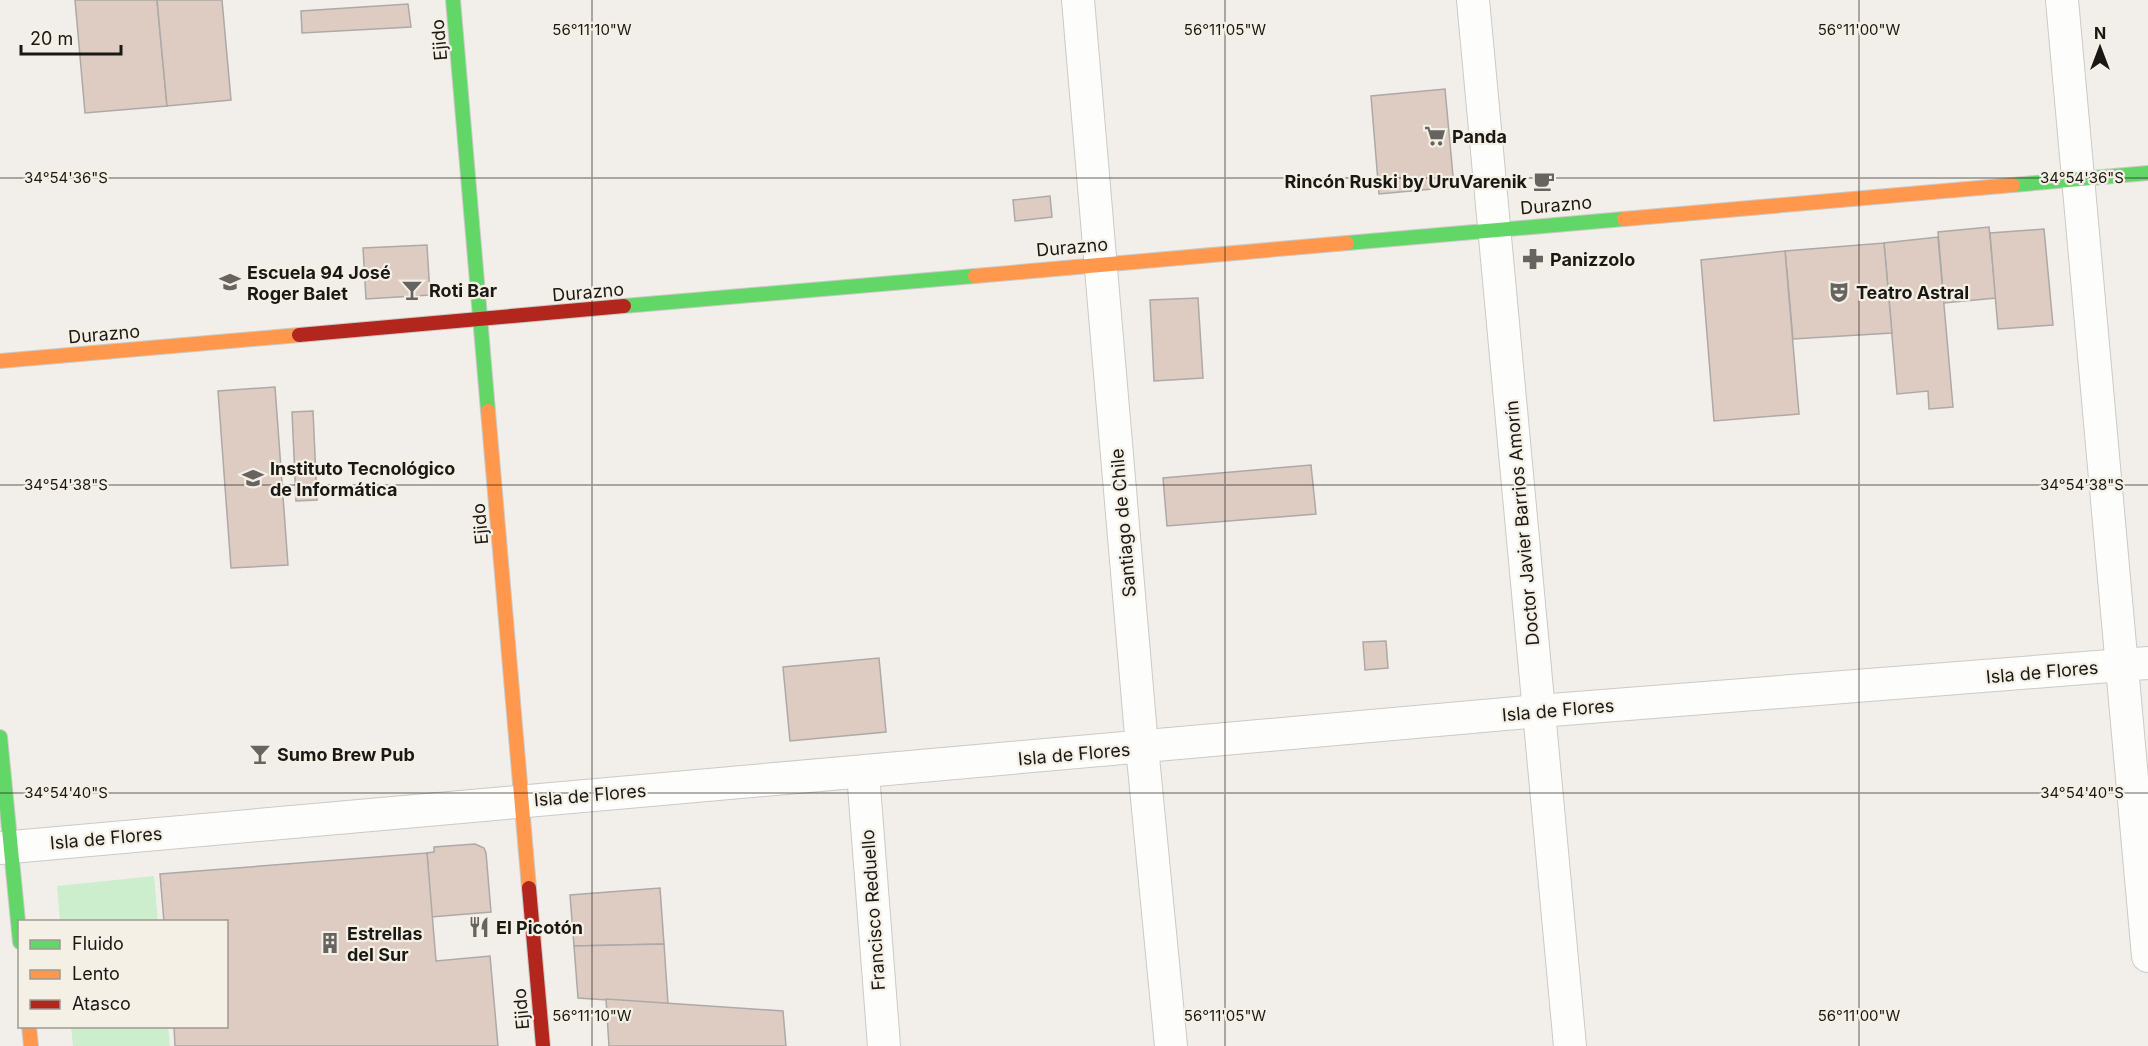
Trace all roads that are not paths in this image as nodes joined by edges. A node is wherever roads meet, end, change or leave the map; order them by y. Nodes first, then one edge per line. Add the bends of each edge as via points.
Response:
1 (453, 0) edge
2 (1078, 0) edge
3 (1473, 0) edge
4 (2062, 0) edge
5 (2148, 173) edge
6 (2078, 177) junction
7 (1494, 229) junction
8 (1101, 263) junction
9 (482, 320) junction
10 (0, 361) edge
11 (2135, 664) edge
12 (1539, 711) junction
13 (0, 737) edge
14 (1142, 747) junction
15 (863, 773) junction
16 (520, 801) junction
17 (4, 848) edge
18 (18, 930) edge
19 (2148, 956) edge
20 (29, 1028) edge
21 (31, 1046) edge
22 (543, 1046) edge
23 (884, 1046) edge
24 (1171, 1046) edge
25 (1570, 1046) edge

1 - 9 street, Ejido
2 - 8 street, Santiago de Chile
3 - 7 street, Doctor Javier Barrios Amorín
4 - 6 street
5 - 6 street, Durazno
6 - 7 street, Durazno
6 - 11 street
7 - 8 street, Durazno
7 - 12 street, Doctor Javier Barrios Amorín
8 - 9 street, Durazno
8 - 14 street, Santiago de Chile
9 - 10 street, Durazno
9 - 16 street, Ejido
11 - 12 street, Isla de Flores
11 - 19 street
12 - 14 street, Isla de Flores
12 - 25 street, Doctor Javier Barrios Amorín
13 - 17 street
14 - 15 street, Isla de Flores
14 - 24 street, Santiago de Chile
15 - 16 street, Isla de Flores
15 - 23 street, Francisco Reduello
16 - 17 street, Isla de Flores
16 - 22 street, Ejido
17 - 18 street
20 - 21 street

